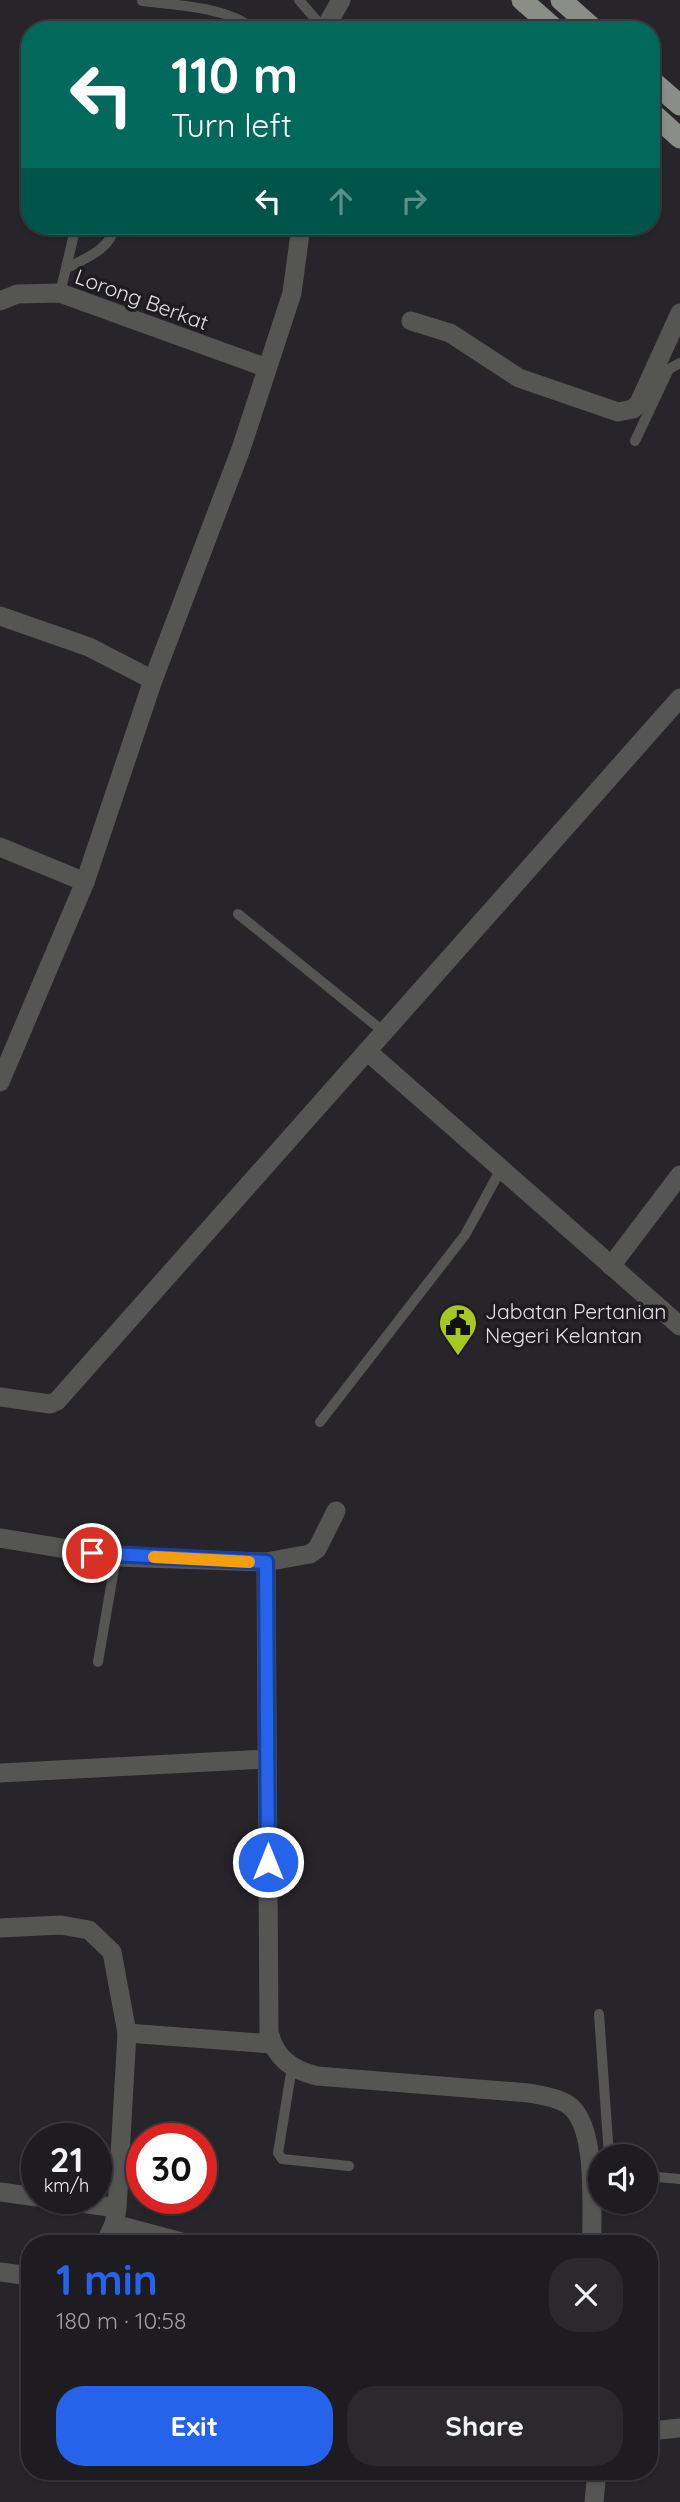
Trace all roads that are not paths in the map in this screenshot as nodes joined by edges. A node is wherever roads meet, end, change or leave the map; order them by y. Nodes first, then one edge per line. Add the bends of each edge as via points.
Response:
1 (299, 0) edge
2 (341, 0) edge
3 (522, 0) edge
4 (561, 0) edge
5 (142, 1) edge
6 (239, 21) edge
7 (317, 21) edge
8 (329, 21) edge
9 (546, 21) edge
10 (585, 21) edge
11 (660, 85) edge
12 (677, 95) edge
13 (660, 120) edge
14 (680, 138) edge
15 (74, 235) edge
16 (112, 235) edge
17 (300, 235) edge
18 (67, 268) junction
19 (60, 293) junction
20 (0, 301) edge
21 (679, 320) edge
22 (411, 321) dead end
23 (680, 363) edge
24 (267, 368) junction
25 (635, 441) dead end
26 (0, 616) edge
27 (153, 680) junction
28 (680, 698) edge
29 (0, 847) edge
30 (85, 882) junction
31 (238, 914) dead end
32 (384, 1032) junction
33 (367, 1051) junction
34 (0, 1082) edge
35 (501, 1169) junction
36 (680, 1175) edge
37 (611, 1266) junction
38 (680, 1326) edge
39 (0, 1397) edge
40 (320, 1422) dead end
41 (337, 1511) dead end
42 (0, 1538) edge
43 (116, 1557) junction
44 (266, 1562) junction
45 (98, 1662) dead end
46 (267, 1759) junction
47 (0, 1773) edge
48 (0, 1927) edge
49 (599, 2014) dead end
50 (127, 2033) junction
51 (272, 2044) junction
52 (292, 2067) junction
53 (608, 2144) edge
54 (349, 2166) dead end
55 (658, 2177) edge
56 (680, 2179) edge
57 (0, 2192) edge
58 (21, 2195) edge
59 (108, 2214) edge
60 (116, 2216) junction
61 (109, 2235) edge
62 (166, 2235) edge
63 (592, 2235) edge
64 (0, 2272) edge
65 (21, 2275) edge
66 (680, 2428) edge
67 (658, 2430) edge
68 (596, 2480) edge
69 (594, 2502) edge

1 - 7 lane
2 - 8 street
3 - 9 highway
4 - 10 highway
5 - 6 lane via 185,6
11 - 12 highway
13 - 14 highway
15 - 18 lane
16 - 18 lane via 103,246
17 - 24 street via 292,293
18 - 19 lane
19 - 20 street, Lorong Berkat via 17,294
19 - 24 street, Lorong Berkat
21 - 22 street via 639,403 634,409 618,412 519,378 450,333
23 - 25 lane via 669,369
24 - 27 street
26 - 27 street via 89,647
27 - 30 street
28 - 32 street
29 - 30 street
30 - 34 street
31 - 32 lane
32 - 33 street
33 - 35 street
33 - 39 street via 57,1401
35 - 37 street
35 - 40 lane via 465,1235
36 - 37 street
37 - 38 street
41 - 44 street via 317,1549
42 - 43 street
43 - 44 street
43 - 45 lane
44 - 46 street
46 - 47 street
46 - 51 street
48 - 50 street via 61,1925 89,1930 112,1952
49 - 53 lane
50 - 51 street
50 - 60 street
51 - 52 street
52 - 54 lane via 278,2153 282,2159
52 - 63 street via 317,2076 529,2093 574,2109 588,2148
55 - 56 lane
57 - 58 street
59 - 60 street
60 - 61 street
60 - 62 street
64 - 65 street
66 - 67 street
68 - 69 street

